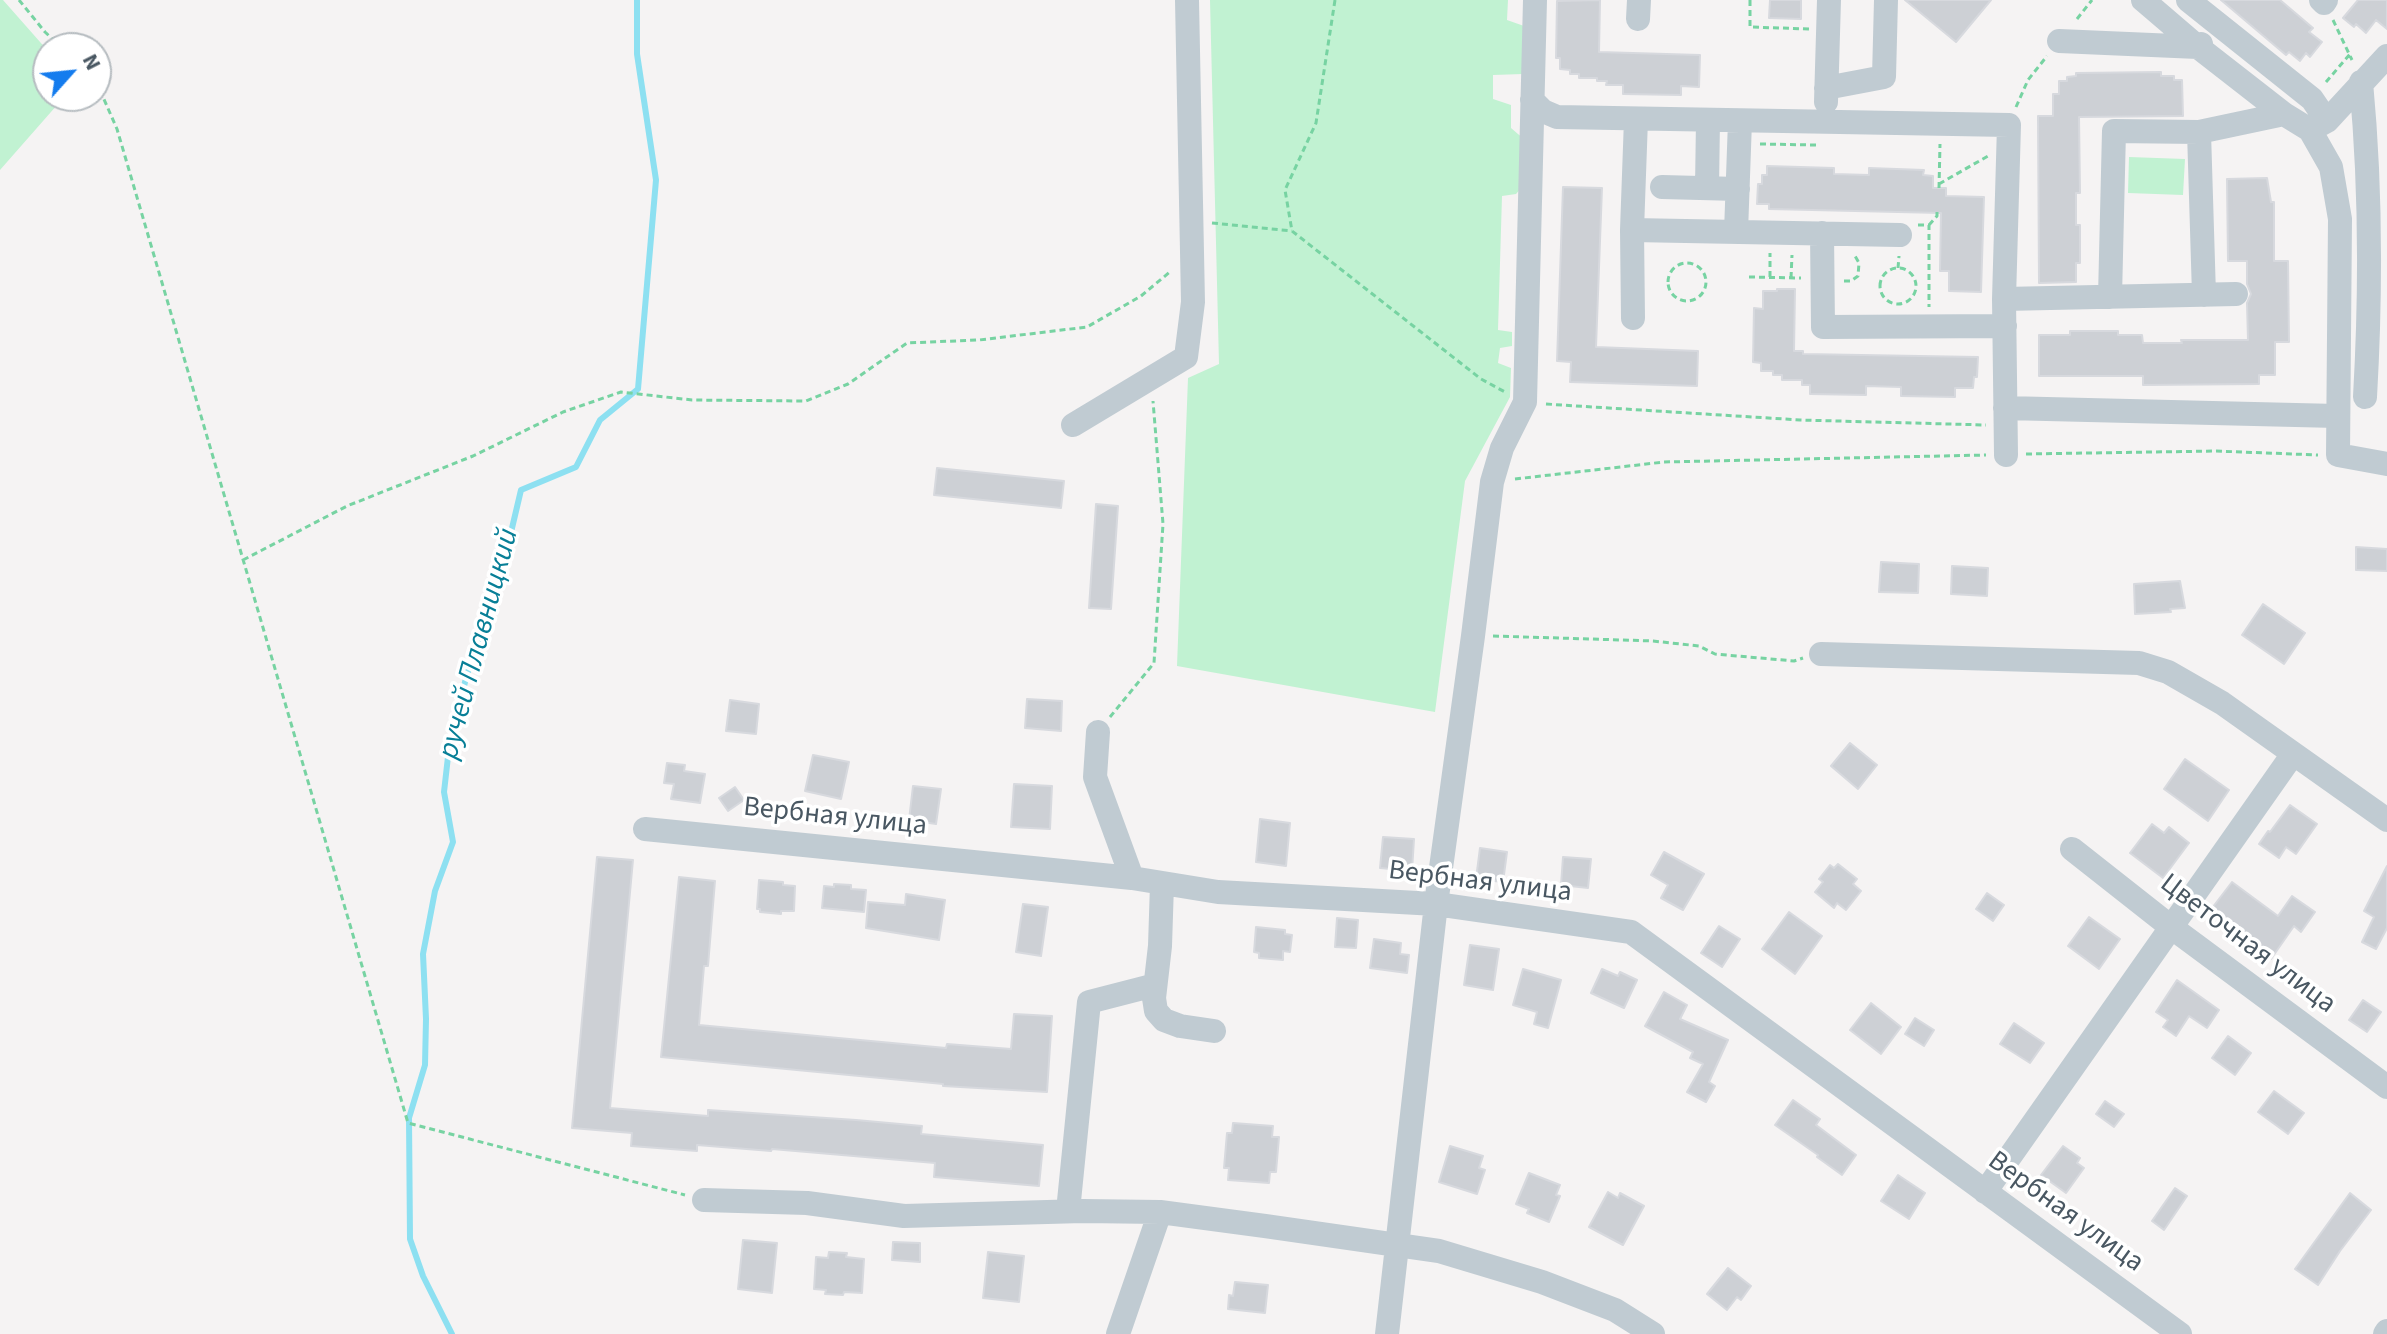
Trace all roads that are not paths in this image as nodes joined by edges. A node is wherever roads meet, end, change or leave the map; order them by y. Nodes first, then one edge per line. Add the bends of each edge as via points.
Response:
1 (1187, 0) edge
2 (1535, 0) edge
3 (1829, 0) edge
4 (1886, 0) edge
5 (2143, 0) edge
6 (2188, 0) edge
7 (2221, 27) junction
8 (2059, 41) road end
9 (2198, 47) junction
10 (2387, 56) edge
11 (2361, 82) junction
12 (1826, 88) junction
13 (1532, 100) junction
14 (2284, 114) junction
15 (1636, 119) junction
16 (1708, 120) junction
17 (1740, 121) junction
18 (1825, 123) junction
19 (2318, 126) junction
20 (2199, 132) junction
21 (1662, 187) dead end
22 (1707, 188) junction
23 (1738, 189) junction
24 (1632, 230) junction
25 (1908, 230) road end
26 (1736, 232) junction
27 (1822, 233) junction
28 (2236, 294) dead end
29 (2204, 295) junction
30 (2110, 297) junction
31 (2004, 299) junction
32 (1633, 318) dead end
33 (2005, 326) junction
34 (2365, 397) dead end
35 (2337, 416) junction
36 (2005, 417) junction
37 (1073, 425) dead end
38 (2006, 455) road end
39 (2387, 464) edge
40 (1821, 654) road end
41 (1098, 732) road end
42 (2293, 754) junction
43 (2387, 820) edge
44 (645, 829) dead end
45 (2072, 849) dead end
46 (1132, 878) junction
47 (1162, 884) junction
48 (1436, 904) junction
49 (2171, 927) junction
50 (1155, 985) junction
51 (1214, 1031) dead end
52 (2387, 1087) edge
53 (1985, 1192) junction
54 (704, 1200) road end
55 (1068, 1211) junction
56 (1160, 1212) junction
57 (1396, 1246) junction
58 (1118, 1334) edge
59 (1387, 1334) edge
60 (1653, 1334) edge
61 (2180, 1334) edge

1 - 37 street via 1193,302 1186,357
2 - 13 street
3 - 12 street
4 - 12 street via 1884,77
5 - 9 street
6 - 7 street
7 - 9 street
7 - 19 street via 2312,99
8 - 9 street
9 - 14 street
10 - 11 street
11 - 19 street
11 - 34 street via 2370,300
12 - 18 street
13 - 15 street via 1557,117
13 - 48 street via 1525,402 1492,482
14 - 19 street
14 - 20 street
15 - 16 street
15 - 24 street
16 - 17 street
16 - 22 street
17 - 18 street
17 - 23 street
18 - 31 street via 1940,124 2008,137
19 - 35 street via 2340,219
20 - 29 street
20 - 30 street via 2114,131
21 - 22 street
22 - 23 street
23 - 26 street
24 - 26 street
24 - 32 street
25 - 27 street
26 - 27 street
27 - 33 street via 1823,327
28 - 29 street
29 - 30 street
30 - 31 street
31 - 33 street
33 - 36 street
35 - 36 street
35 - 39 street via 2338,455
36 - 38 street
40 - 42 street via 2139,663 2168,672 2222,703
41 - 46 street via 1095,777
42 - 43 street
42 - 49 street
44 - 46 street, Вербная улица
45 - 49 street, Цветочная улица
46 - 47 street, Вербная улица
47 - 48 street, Вербная улица
47 - 50 street
48 - 53 street, Вербная улица via 1631,932
48 - 57 street
49 - 52 street, Цветочная улица
49 - 53 street
50 - 51 street via 1156,1011 1164,1020
50 - 55 street via 1089,1002
53 - 61 street, Вербная улица
54 - 55 street via 807,1203 904,1216
55 - 56 street
56 - 57 street
56 - 58 street
57 - 59 street
57 - 60 street via 1439,1251 1542,1282 1615,1310

